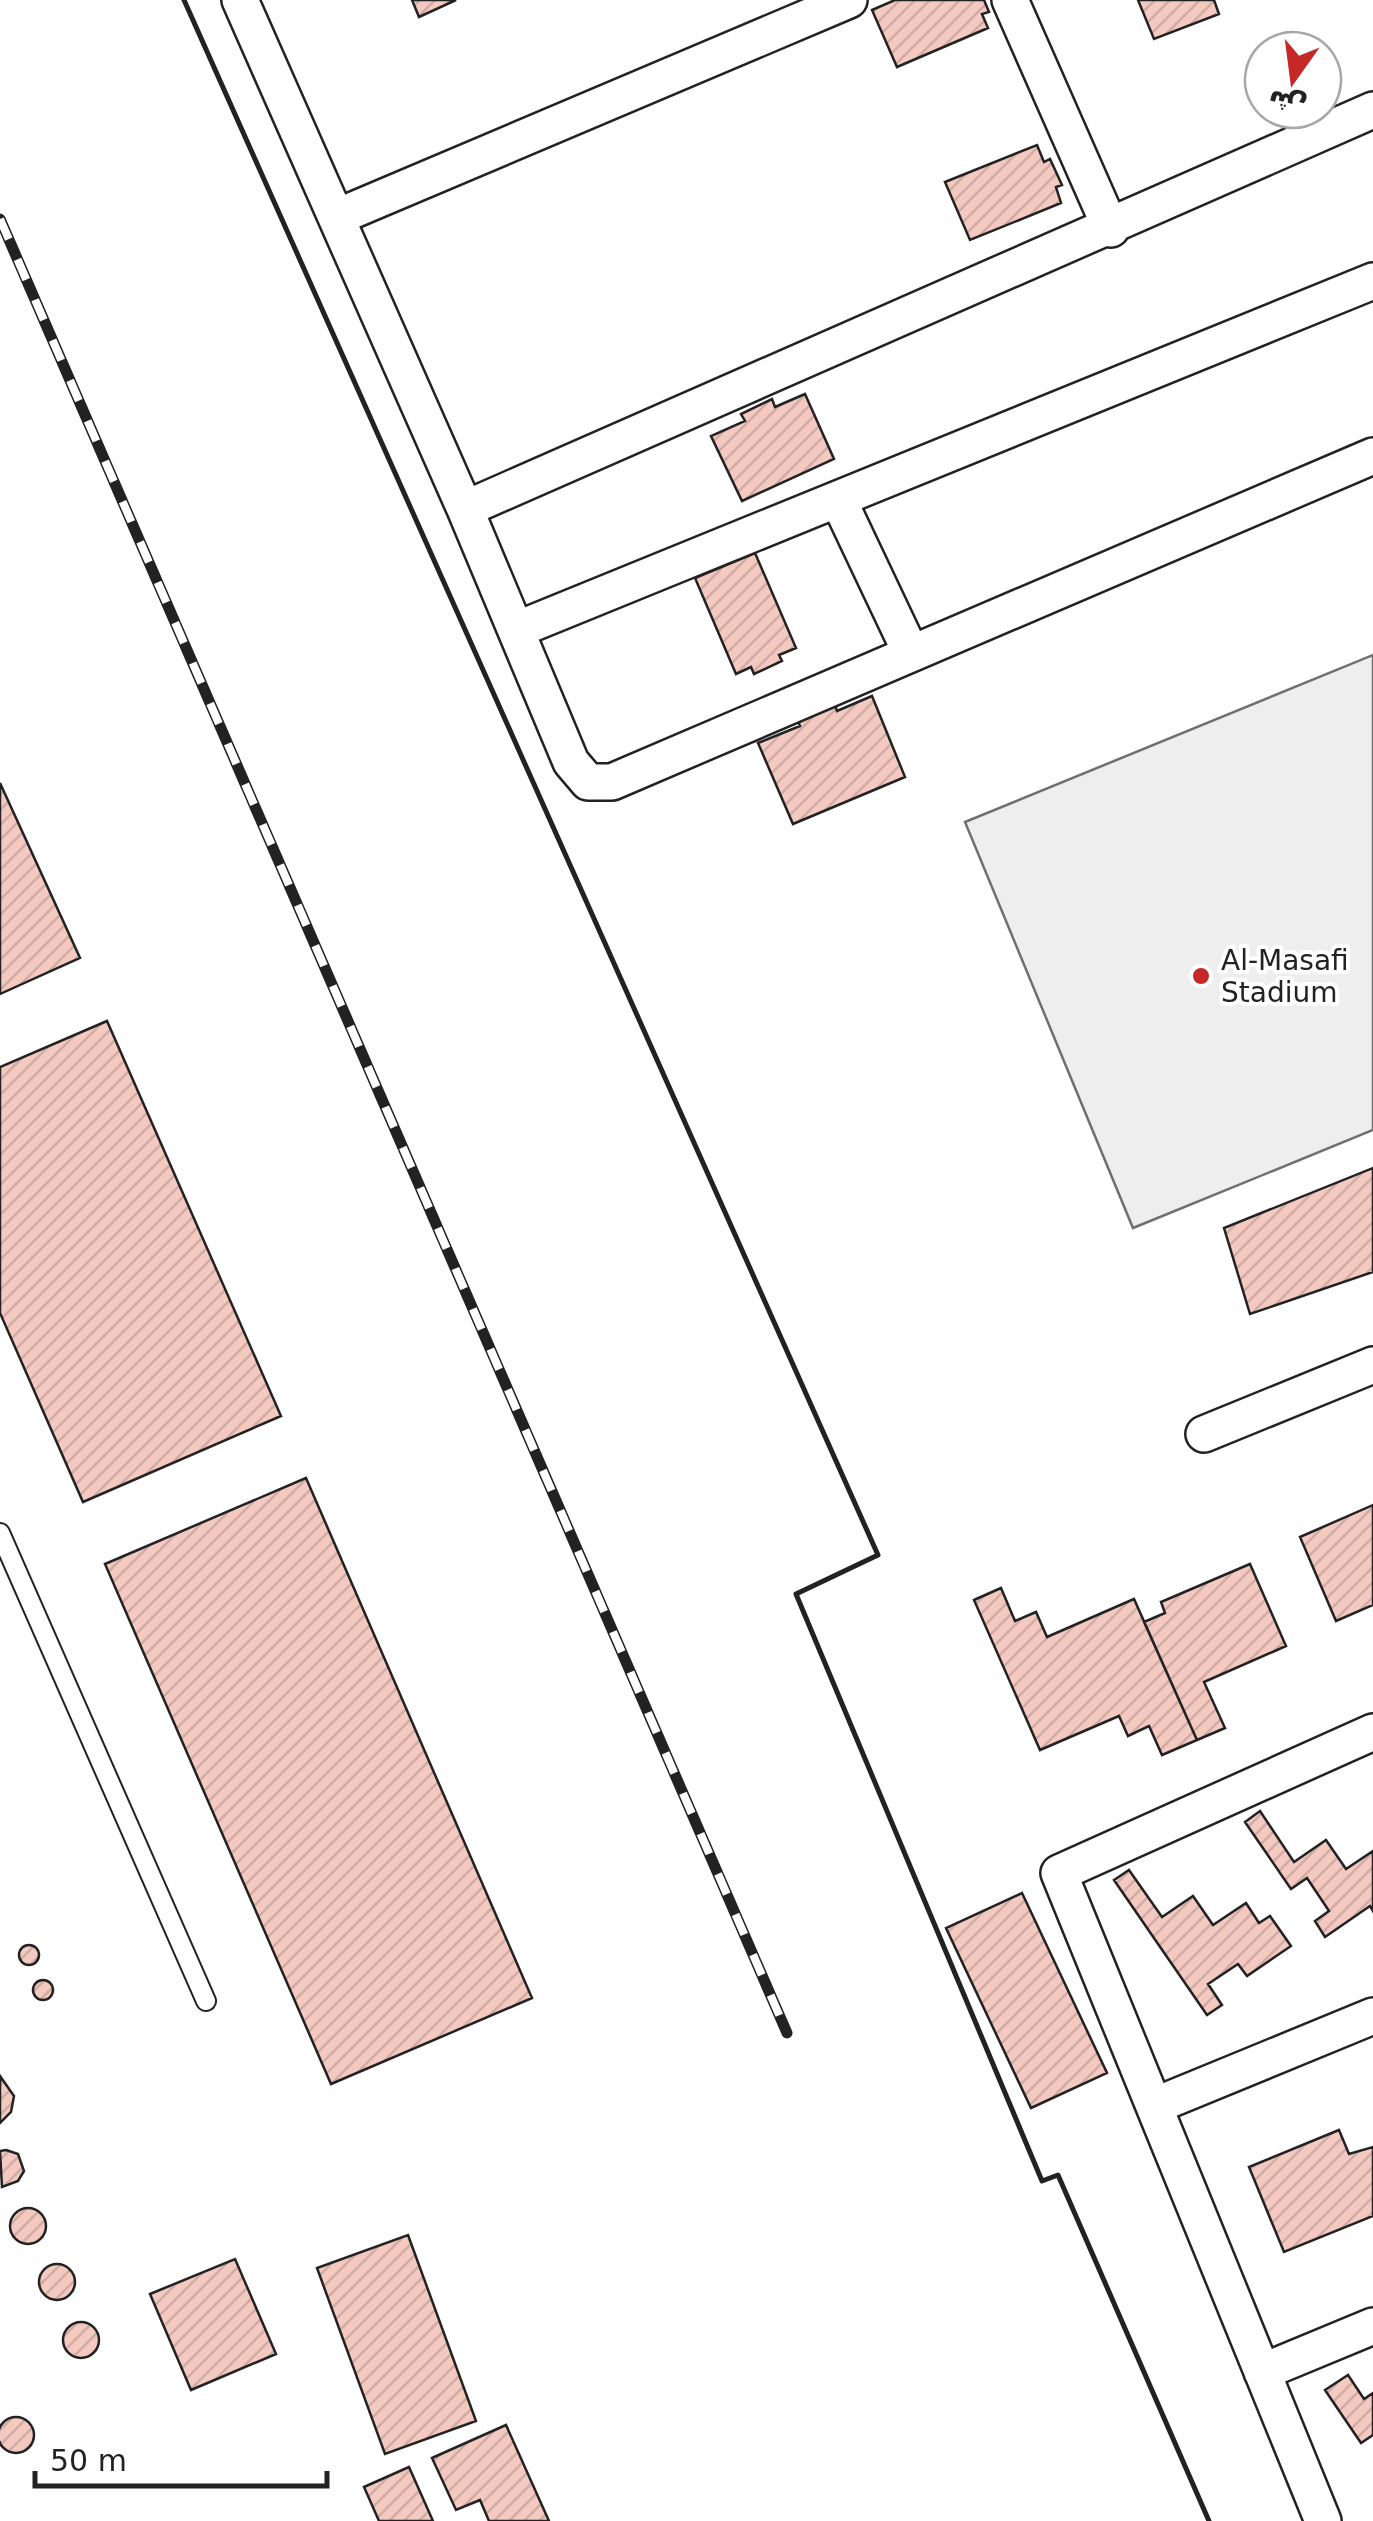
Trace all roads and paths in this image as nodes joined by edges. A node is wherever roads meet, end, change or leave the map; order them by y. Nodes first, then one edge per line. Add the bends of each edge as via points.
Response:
1 (240, 0) edge
2 (849, 0) edge
3 (1010, 0) edge
4 (1373, 110) edge
5 (336, 217) junction
6 (1111, 228) junction
7 (1373, 281) edge
8 (1373, 456) edge
9 (838, 499) junction
10 (465, 509) junction
11 (516, 630) junction
12 (910, 651) junction
13 (1373, 1365) edge
14 (1204, 1434) dead end
15 (0, 1533) edge
16 (1373, 1732) edge
17 (206, 2001) dead end
18 (1373, 2016) edge
19 (1154, 2106) junction
20 (1373, 2326) edge
21 (1262, 2372) junction
22 (1323, 2521) edge

1 - 5 street
2 - 5 street
3 - 6 street
4 - 6 street
5 - 10 street
6 - 10 street
7 - 9 street
8 - 12 street
9 - 11 street
9 - 12 street
10 - 11 street
11 - 12 street via 571,762 588,782 612,782
13 - 14 street
15 - 17 lane
16 - 19 street via 1060,1873
18 - 19 street
19 - 21 street
20 - 21 street
21 - 22 street

